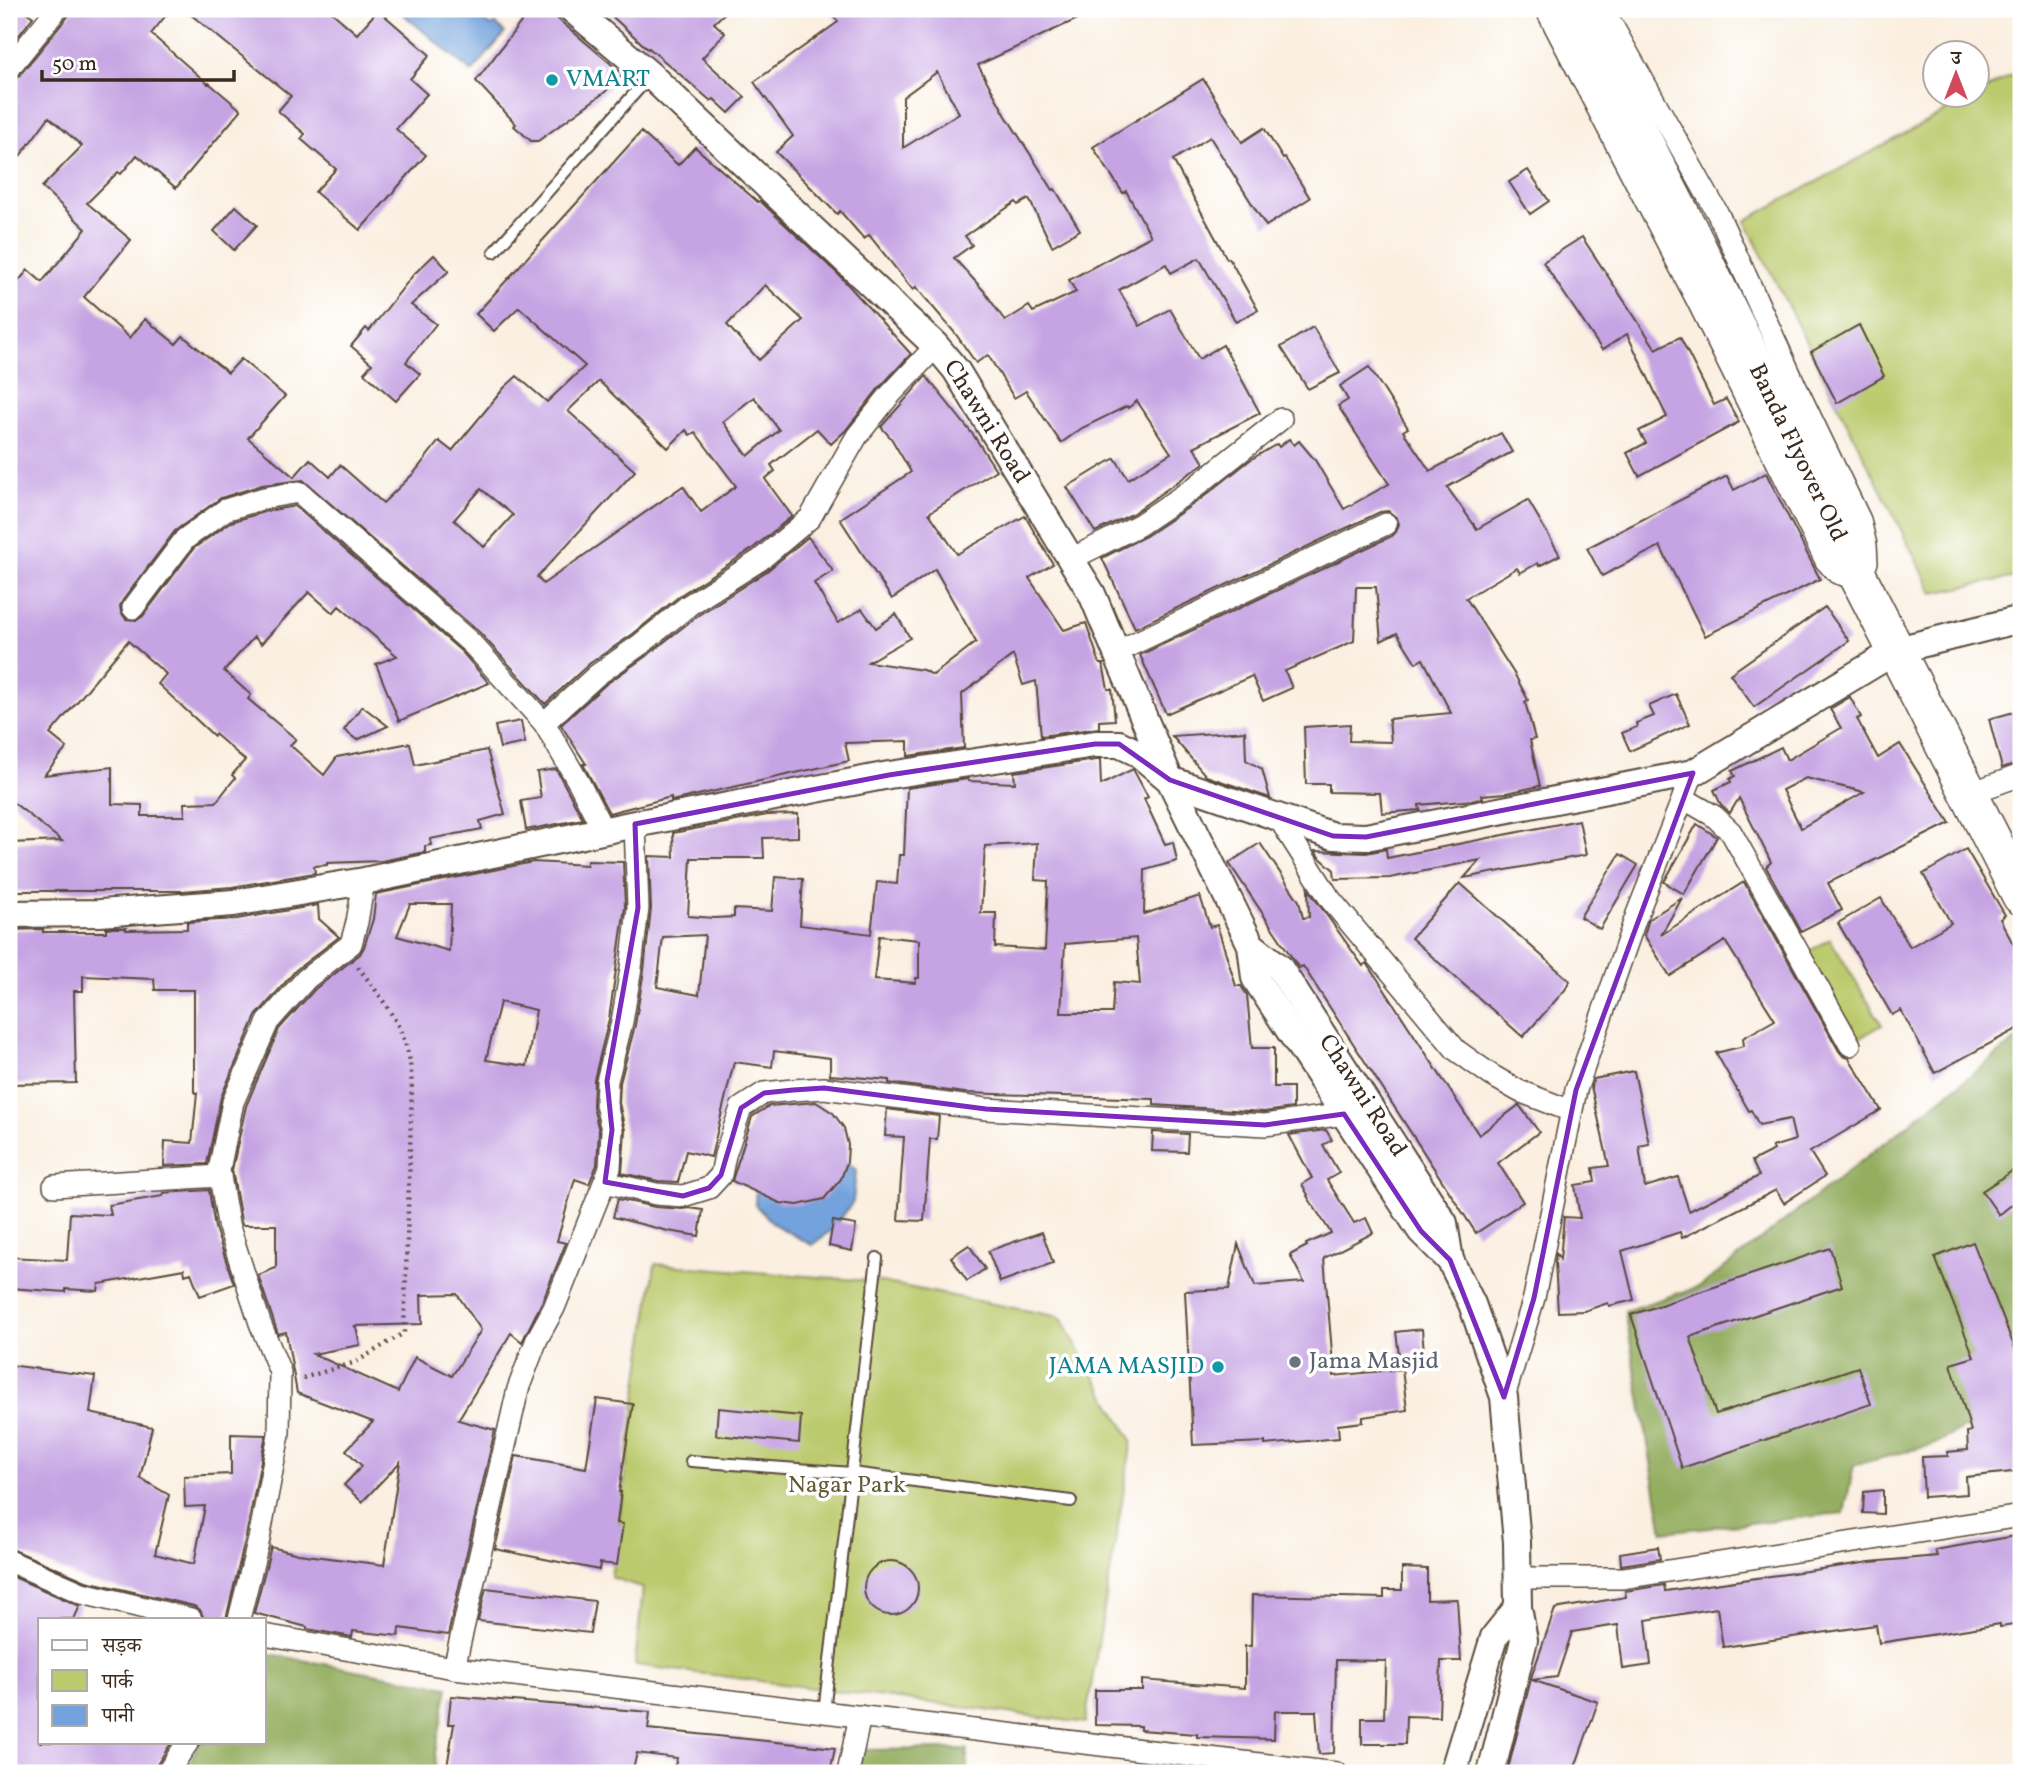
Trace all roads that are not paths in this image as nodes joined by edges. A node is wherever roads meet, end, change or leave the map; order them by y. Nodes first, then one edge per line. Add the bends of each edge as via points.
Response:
1 (57, 9) edge
2 (572, 9) edge
3 (1546, 9) edge
4 (1576, 9) edge
5 (1603, 9) edge
6 (9, 68) edge
7 (650, 75) junction
8 (494, 252) dead end
9 (936, 346) junction
10 (1281, 419) dead end
11 (1386, 524) dead end
12 (1071, 559) junction
13 (1860, 580) junction
14 (133, 608) dead end
15 (2021, 619) edge
16 (1896, 650) junction
17 (1116, 652) junction
18 (544, 723) junction
19 (1693, 773) junction
20 (2021, 775) edge
21 (1170, 780) junction
22 (1968, 794) junction
23 (1683, 798) junction
24 (1278, 817) junction
25 (635, 824) junction
26 (604, 832) junction
27 (364, 881) junction
28 (2021, 896) edge
29 (9, 914) edge
30 (1251, 945) junction
31 (1850, 1045) dead end
32 (1371, 1110) junction
33 (1571, 1111) junction
34 (1344, 1114) junction
35 (220, 1176) junction
36 (605, 1182) junction
37 (54, 1186) dead end
38 (877, 1258) dead end
39 (1450, 1260) junction
40 (1504, 1397) junction
41 (691, 1461) dead end
42 (852, 1473) junction
43 (1071, 1501) dead end
44 (2021, 1516) edge
45 (9, 1561) edge
46 (1518, 1578) junction
47 (1518, 1607) junction
48 (187, 1618) edge
49 (239, 1618) edge
50 (266, 1635) edge
51 (454, 1668) junction
52 (824, 1712) junction
53 (860, 1716) junction
54 (187, 1744) edge
55 (167, 1773) edge
56 (848, 1773) edge
57 (1336, 1773) edge
58 (1453, 1773) edge
59 (1491, 1773) edge

1 - 6 street
2 - 7 street, Chawni Road
3 - 13 street via 1826,561 1837,573
4 - 13 highway, Banda Flyover Old
5 - 13 street via 1718,214 1860,520 1867,562
7 - 8 lane
7 - 9 street, Chawni Road
9 - 12 street, Chawni Road via 956,370
9 - 18 street via 857,436 810,518 760,560 689,605 597,675
10 - 12 street via 1139,525
11 - 17 street
12 - 17 street, Chawni Road via 1092,594
13 - 16 highway, Banda Flyover Old
14 - 18 street via 185,539 225,510 299,492 471,643
15 - 16 street
16 - 19 street
16 - 22 highway, Banda Flyover Old
17 - 21 street, Chawni Road
18 - 26 street
19 - 23 street
19 - 24 street via 1366,837 1333,836
20 - 22 street
21 - 24 street
21 - 25 street via 1138,753 1119,744 1094,744 889,775
21 - 30 street, Chawni Road
22 - 28 highway, Banda Flyover Old
23 - 31 street via 1731,832
23 - 33 street via 1637,914
24 - 33 street via 1330,899 1455,1050 1519,1091
25 - 26 street
25 - 36 street via 638,908 622,1022 607,1081 612,1130
26 - 27 street
27 - 29 street via 234,902 100,913
27 - 35 street via 351,944 306,979 268,1021 233,1102
30 - 32 street, Chawni Road via 1279,967
30 - 34 street, Chawni Road via 1255,978
32 - 34 street
32 - 39 street, Chawni Road via 1444,1223
33 - 40 street via 1534,1298
34 - 36 street via 1265,1125 986,1109 824,1088 793,1090 764,1093 741,1108 721,1175 709,1188 683,1196
34 - 39 street, Chawni Road via 1421,1231
35 - 37 street
35 - 49 street via 228,1224 281,1372 279,1434
36 - 51 street via 518,1389
38 - 42 lane
39 - 40 street, Chawni Road via 1472,1304
40 - 46 street, Chawni Road
41 - 42 lane
42 - 43 lane
42 - 52 lane
44 - 46 street via 1623,1578
45 - 48 street via 82,1593
46 - 47 street, Chawni Road
47 - 58 street via 1494,1637
47 - 59 street, Chawni Road via 1524,1640
50 - 51 street
51 - 52 street
52 - 53 street
53 - 56 street
53 - 57 street
54 - 55 street

